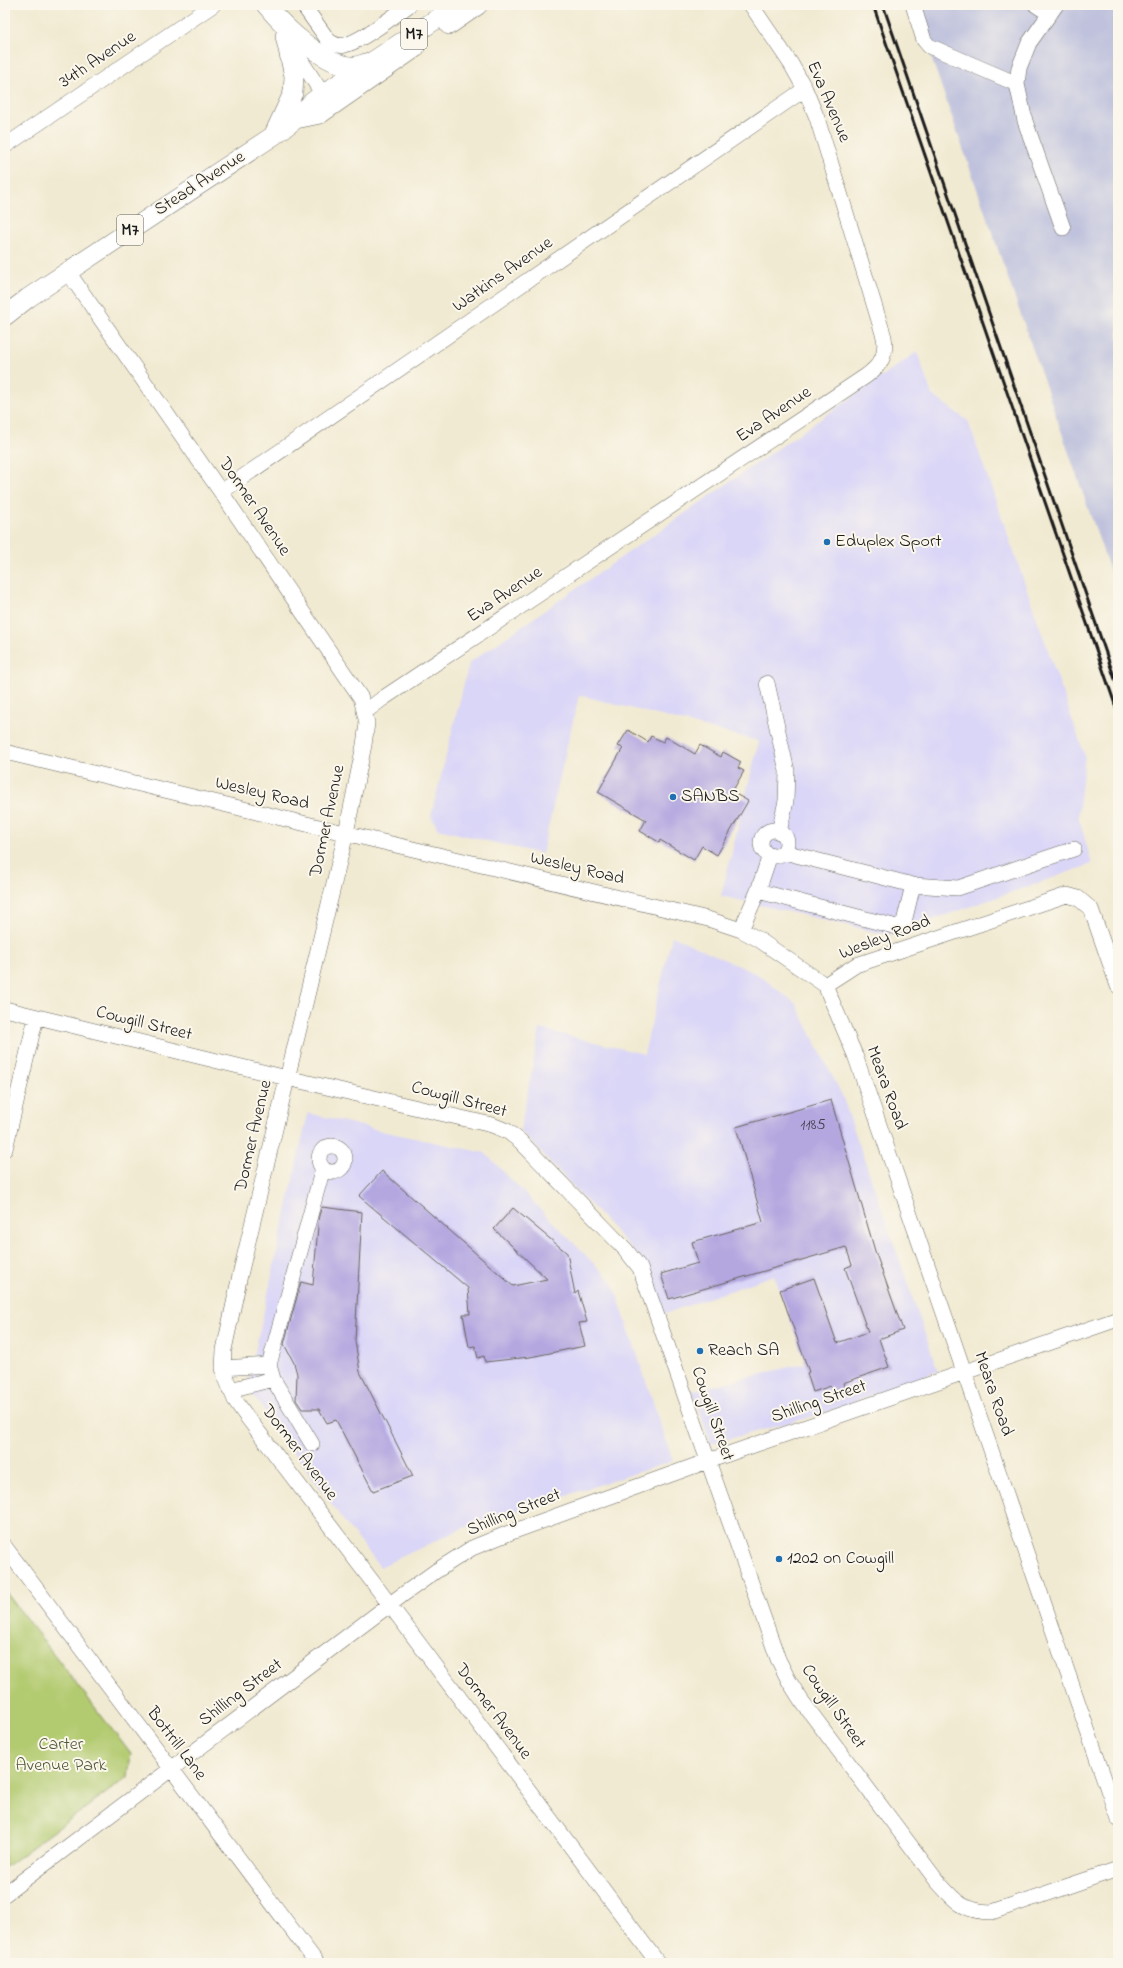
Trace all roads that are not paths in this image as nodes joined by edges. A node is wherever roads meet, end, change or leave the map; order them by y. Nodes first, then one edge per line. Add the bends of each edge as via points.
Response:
1 (213, 5) edge
2 (266, 5) edge
3 (303, 5) edge
4 (409, 5) edge
5 (478, 5) edge
6 (751, 5) edge
7 (913, 5) edge
8 (1036, 5) edge
9 (1053, 9) edge
10 (455, 11) edge
11 (285, 36) junction
12 (377, 58) junction
13 (1017, 84) junction
14 (805, 89) junction
15 (327, 101) junction
16 (273, 136) junction
17 (5, 146) edge
18 (1063, 228) dead end
19 (68, 272) junction
20 (5, 316) edge
21 (221, 492) junction
22 (767, 683) dead end
23 (366, 712) junction
24 (5, 752) edge
25 (779, 832) junction
26 (346, 833) junction
27 (1074, 849) dead end
28 (777, 853) junction
29 (913, 885) junction
30 (758, 891) junction
31 (741, 930) junction
32 (825, 985) junction
33 (1118, 986) edge
34 (5, 1009) edge
35 (36, 1017) junction
36 (287, 1078) junction
37 (5, 1149) edge
38 (323, 1168) dead end
39 (1118, 1319) edge
40 (269, 1364) junction
41 (224, 1368) junction
42 (965, 1371) junction
43 (273, 1379) junction
44 (230, 1390) junction
45 (312, 1444) dead end
46 (708, 1461) junction
47 (5, 1547) edge
48 (389, 1605) junction
49 (172, 1769) junction
50 (1118, 1818) edge
51 (1118, 1869) edge
52 (5, 1894) edge
53 (317, 1963) edge
54 (658, 1963) edge

1 - 17 street, 34th Avenue
2 - 11 street
2 - 12 main road via 277,18 310,46 335,62 357,66
3 - 4 street via 328,40 344,46 356,41
5 - 10 main road, Stead Avenue / M7
6 - 14 street, Eva Avenue
7 - 13 street via 924,40 929,46
8 - 9 street
9 - 13 street via 1033,36 1022,57
10 - 12 main road, Stead Avenue / M7
10 - 15 main road, Stead Avenue / M7
11 - 15 street
11 - 16 main road via 294,76 293,93
12 - 15 main road, Stead Avenue / M7
13 - 18 street via 1024,121
14 - 21 street, Watkins Avenue
14 - 23 street, Eva Avenue via 825,141 883,331 885,350 879,364 866,376
15 - 16 main road, Stead Avenue / M7 via 312,102 296,119
16 - 19 main road, Stead Avenue / M7
19 - 20 main road, Stead Avenue / M7
19 - 21 street, Dormer Avenue
21 - 23 street, Dormer Avenue via 361,698
22 - 25 street via 787,771 786,801
23 - 26 street, Dormer Avenue via 364,745
24 - 26 street, Wesley Road
25 - 28 street via 786,840
25 - 28 street via 768,832 762,838 764,850
26 - 31 street, Wesley Road via 700,917
26 - 36 street, Dormer Avenue
27 - 29 street via 958,888
28 - 29 street
28 - 30 street
29 - 30 street via 904,922 897,927
30 - 31 street
31 - 32 street, Wesley Road via 773,948
32 - 33 street, Wesley Road via 856,965 1067,895 1078,898 1091,909
32 - 42 street, Meara Road via 855,1055
34 - 35 street, Cowgill Street
35 - 36 street, Cowgill Street
35 - 37 street
36 - 41 street, Dormer Avenue via 240,1275 224,1350
36 - 46 street, Cowgill Street via 492,1125 507,1131 520,1141 625,1249 640,1268
38 - 40 street
39 - 42 street, Shilling Street
40 - 41 street
40 - 43 street
41 - 44 street, Dormer Avenue
42 - 46 street, Shilling Street
42 - 50 street, Meara Road
43 - 44 street
43 - 45 street
44 - 48 street, Dormer Avenue via 268,1445
46 - 48 street, Shilling Street via 509,1532 472,1548
46 - 51 street, Cowgill Street via 770,1640 789,1680 937,1881 954,1900 966,1909 992,1912
47 - 49 street, Bottrill Lane
48 - 49 street, Shilling Street
48 - 54 street, Dormer Avenue
49 - 52 street, Shilling Street
49 - 53 street, Bottrill Lane

